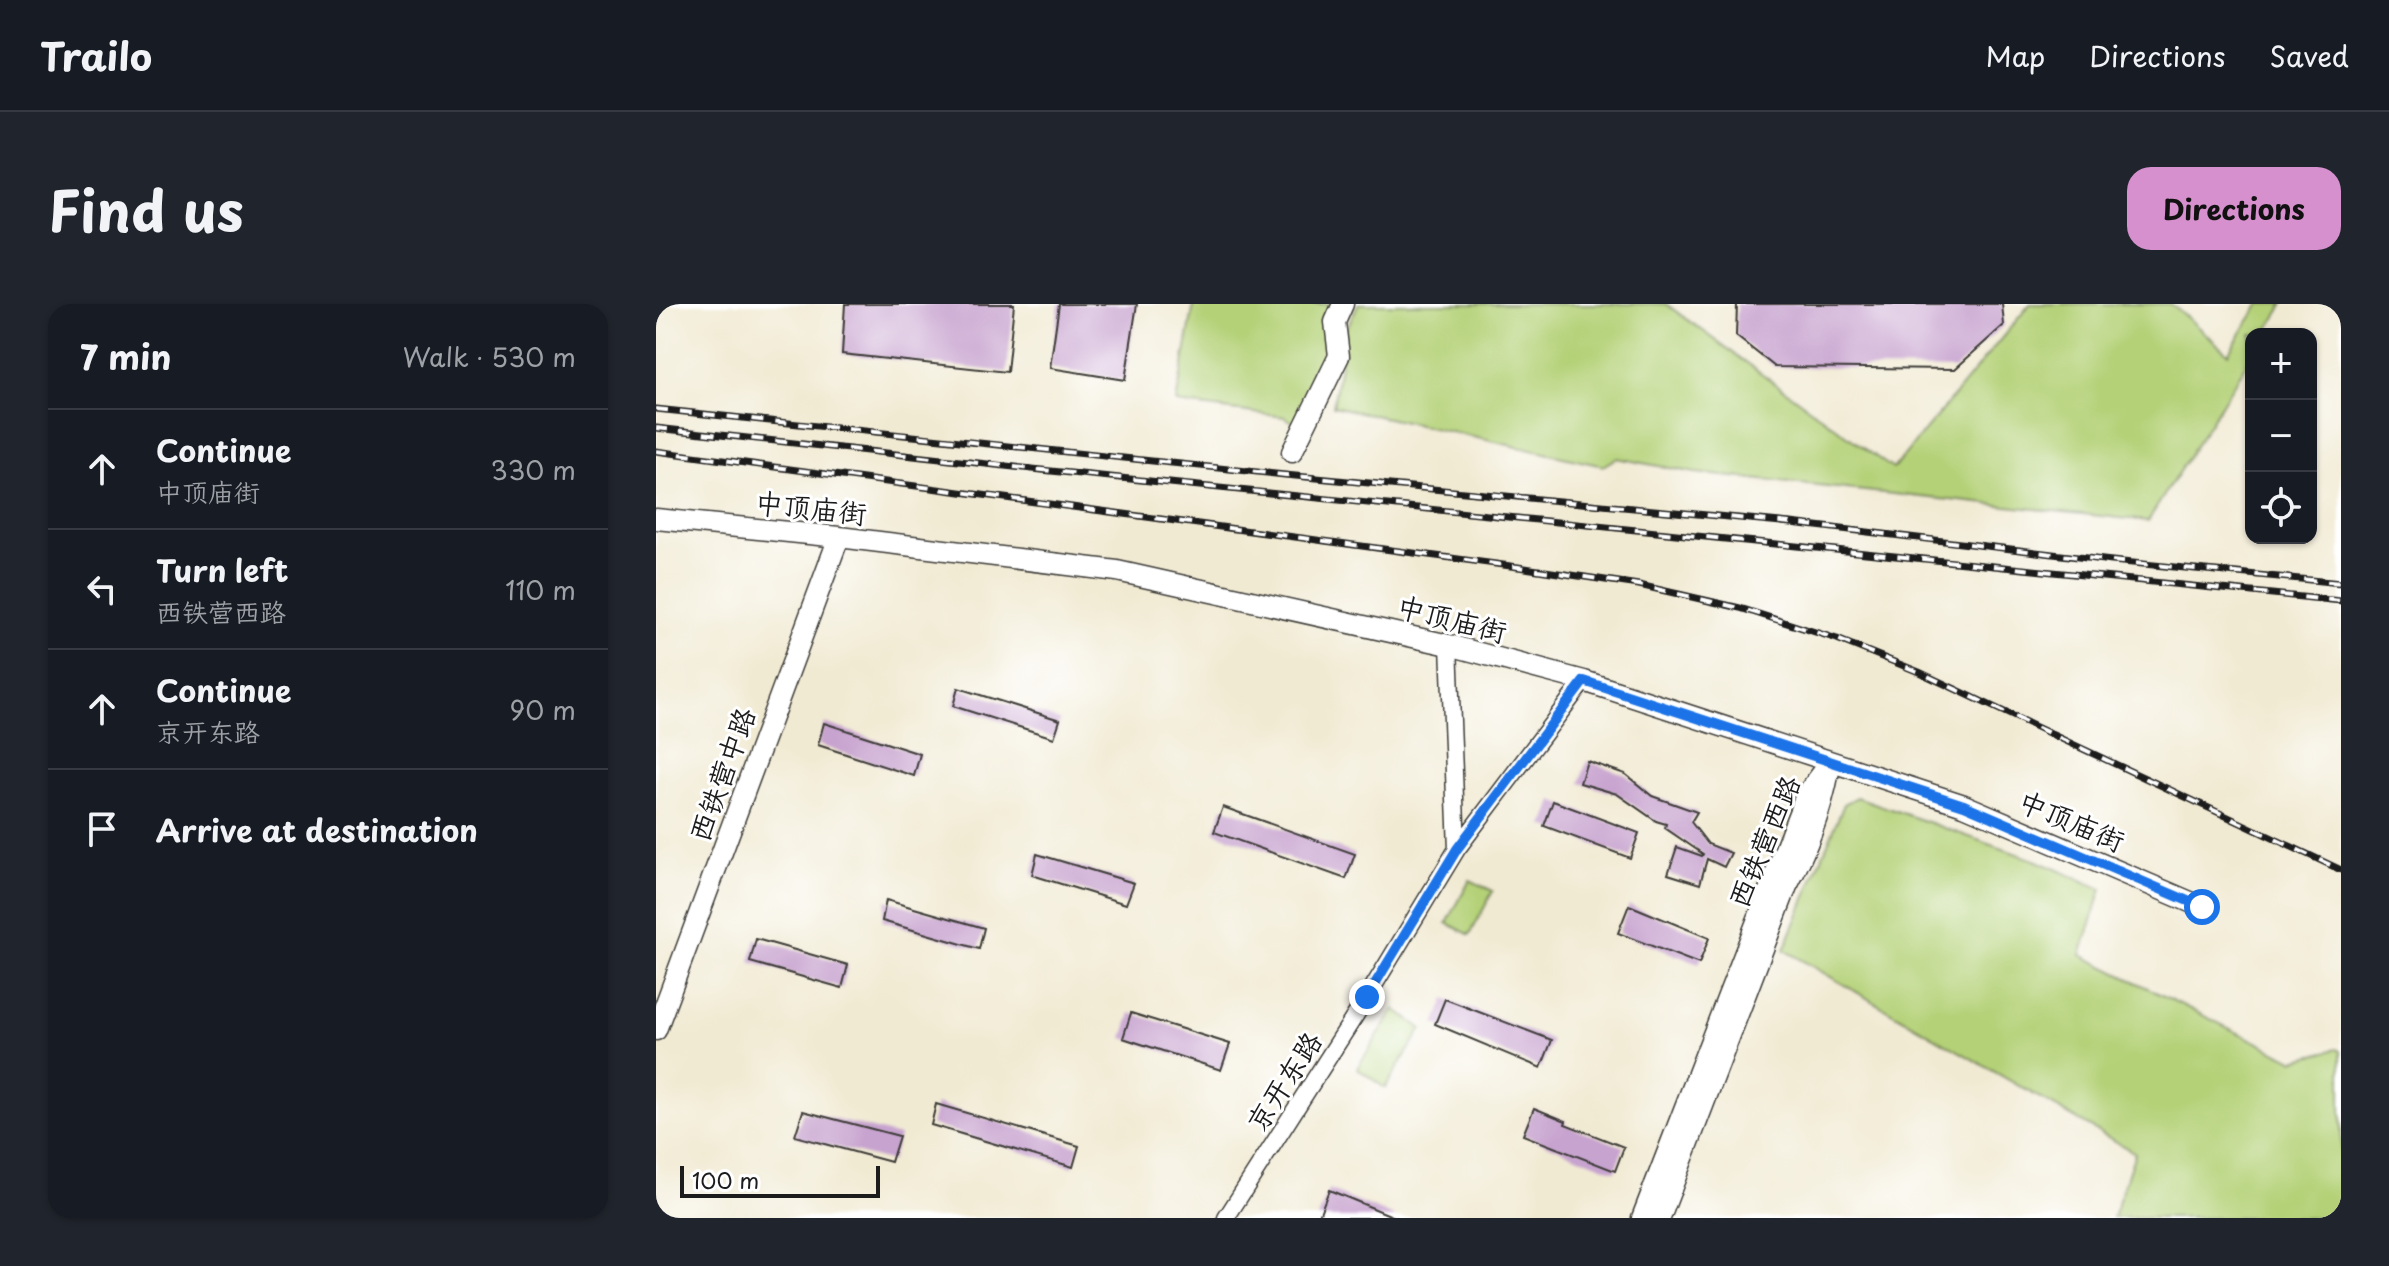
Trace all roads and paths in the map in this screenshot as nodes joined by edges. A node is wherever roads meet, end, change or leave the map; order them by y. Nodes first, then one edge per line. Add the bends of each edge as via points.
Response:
1 (1343, 304) edge
2 (1292, 452) dead end
3 (656, 519) edge
4 (839, 537) junction
5 (1449, 645) junction
6 (1584, 681) junction
7 (1830, 763) junction
8 (1457, 849) junction
9 (2202, 907) dead end
10 (656, 1030) edge
11 (1226, 1218) edge
12 (1642, 1218) edge
13 (1660, 1218) edge

1 - 2 street via 1335,322 1339,356
3 - 4 street, 中顶庙街
4 - 5 street, 中顶庙街 via 1117,571
4 - 10 street, 西铁营中路
5 - 6 street, 中顶庙街
5 - 8 street
6 - 7 street, 中顶庙街
6 - 8 street
7 - 9 street, 中顶庙街 via 1964,805
7 - 12 street, 西铁营西路 via 1806,795
7 - 13 street, 西铁营西路 via 1802,857
8 - 11 street, 京开东路

